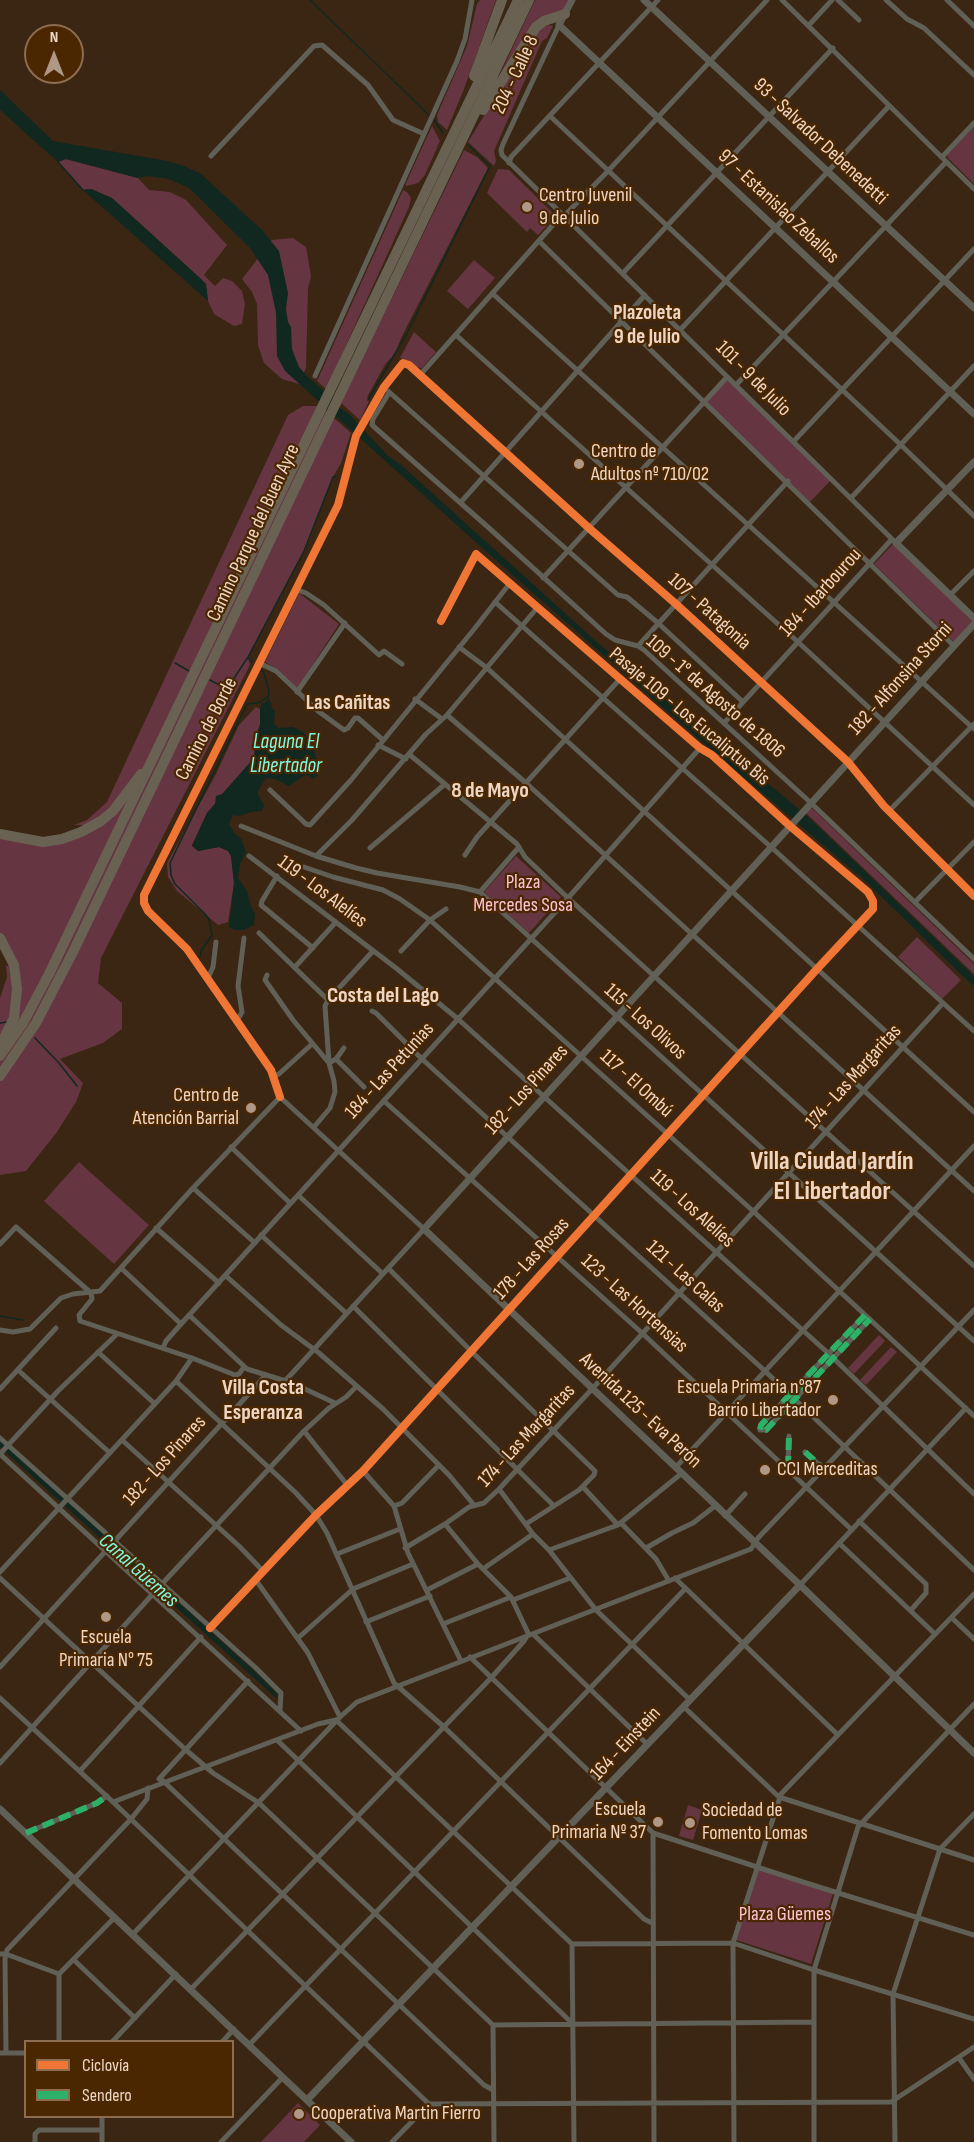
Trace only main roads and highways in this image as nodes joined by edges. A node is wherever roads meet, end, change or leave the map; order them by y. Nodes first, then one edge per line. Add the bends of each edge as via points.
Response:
1 (502, 0) edge
2 (518, 0) edge
3 (529, 0) edge
4 (565, 14) road end
5 (548, 20) junction
6 (558, 25) road end
7 (455, 130) junction
8 (462, 141) junction
9 (334, 396) junction
10 (325, 413) junction
11 (161, 745) junction
12 (0, 834) edge
13 (0, 938) edge
14 (0, 1046) edge
15 (0, 1056) edge
16 (0, 1076) edge

1 - 7 highway
2 - 7 highway, Camino Parque del Buen Ayre
3 - 8 highway, Camino Parque del Buen Ayre
4 - 5 highway
5 - 6 highway
5 - 8 highway via 536,27
7 - 9 highway, Camino Parque del Buen Ayre
8 - 9 highway, Camino Parque del Buen Ayre
9 - 10 highway, Camino Parque del Buen Ayre
10 - 11 highway, Camino Parque del Buen Ayre
10 - 16 highway, Camino Parque del Buen Ayre via 72,954 36,1023
11 - 12 highway via 121,802 93,825 49,841
11 - 15 highway, Camino Parque del Buen Ayre via 49,974
13 - 14 highway via 14,965 17,989 12,1022

